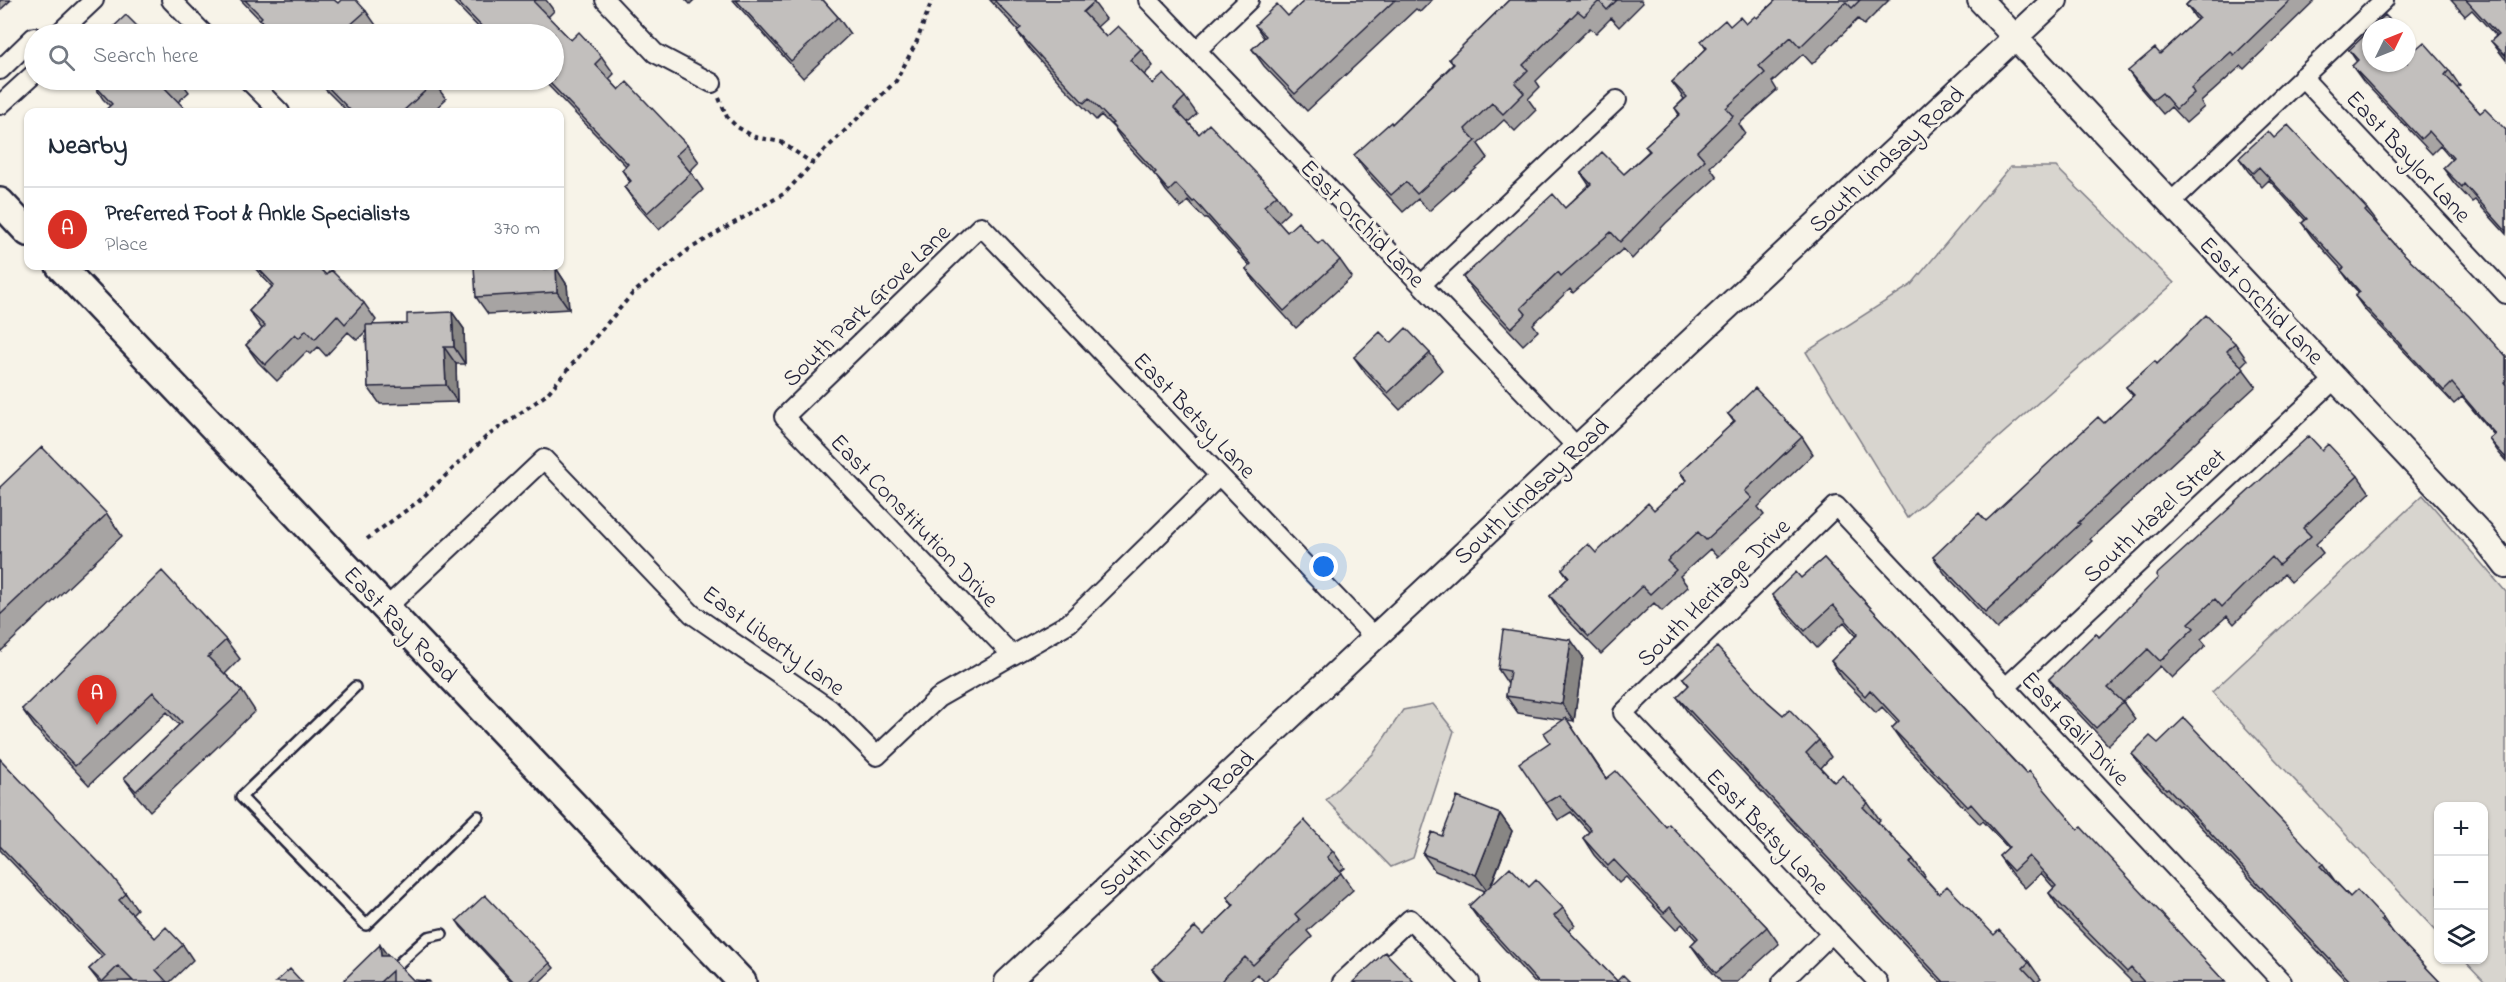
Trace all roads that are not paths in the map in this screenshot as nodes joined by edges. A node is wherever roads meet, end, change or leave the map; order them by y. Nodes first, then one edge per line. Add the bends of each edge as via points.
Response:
1 (94, 0) edge
2 (171, 0) edge
3 (605, 0) edge
4 (1148, 0) edge
5 (1249, 0) edge
6 (1980, 0) edge
7 (2055, 0) edge
8 (2384, 0) edge
9 (67, 24) edge
10 (194, 24) edge
11 (2015, 37) junction
12 (24, 47) edge
13 (1197, 50) junction
14 (0, 70) edge
15 (2302, 77) junction
16 (24, 83) edge
17 (712, 83) road end
18 (258, 90) edge
19 (1617, 100) dead end
20 (0, 105) edge
21 (276, 108) edge
22 (0, 202) edge
23 (2169, 204) junction
24 (981, 226) joint
25 (24, 228) edge
26 (64, 270) edge
27 (1422, 284) junction
28 (2506, 294) edge
29 (2336, 378) junction
30 (784, 417) joint
31 (1577, 447) junction
32 (1219, 476) junction
33 (1836, 506) joint
34 (2506, 566) edge
35 (386, 608) junction
36 (1374, 637) junction
37 (1012, 655) junction
38 (355, 687) dead end
39 (2005, 688) junction
40 (1623, 713) joint
41 (478, 816) dead end
42 (1832, 933) junction
43 (442, 934) dead end
44 (396, 966) edge
45 (742, 982) edge
46 (1007, 982) edge
47 (1342, 982) edge
48 (1470, 982) edge
49 (1782, 982) edge
50 (1878, 982) edge
51 (2282, 982) edge

1 - 9 street
2 - 10 street
3 - 17 street via 655,52
4 - 13 street, East Orchid Lane
5 - 13 street
6 - 11 main road, East Orchid Lane
7 - 11 main road, South Lindsay Road
8 - 15 street
11 - 23 main road, East Orchid Lane
11 - 31 main road, South Lindsay Road
12 - 14 street
13 - 27 street, East Orchid Lane
15 - 23 street
15 - 28 street, East Baylor Lane
16 - 20 street
18 - 21 street
19 - 27 street
22 - 25 main road
23 - 29 main road, East Orchid Lane
24 - 30 street, South Park Grove Lane
24 - 32 street, East Betsy Lane
26 - 35 main road, East Ray Road
27 - 31 street, East Orchid Lane
29 - 34 main road, East Orchid Lane
29 - 39 street, South Hazel Street
30 - 37 street, East Constitution Drive
31 - 36 main road, South Lindsay Road
32 - 36 street, East Betsy Lane
32 - 37 street via 1069,623
33 - 39 street, East Gail Drive
33 - 40 street, South Heritage Drive
35 - 37 street, East Liberty Lane via 544,459 692,614 830,709 877,756 938,698
35 - 45 main road, East Ray Road
36 - 46 main road, South Lindsay Road
38 - 41 lane via 241,797 366,925
39 - 51 street, East Gail Drive
40 - 42 street, East Betsy Lane
42 - 49 street
42 - 50 street, East Betsy Lane
43 - 44 lane via 428,937
47 - 48 street via 1410,920

